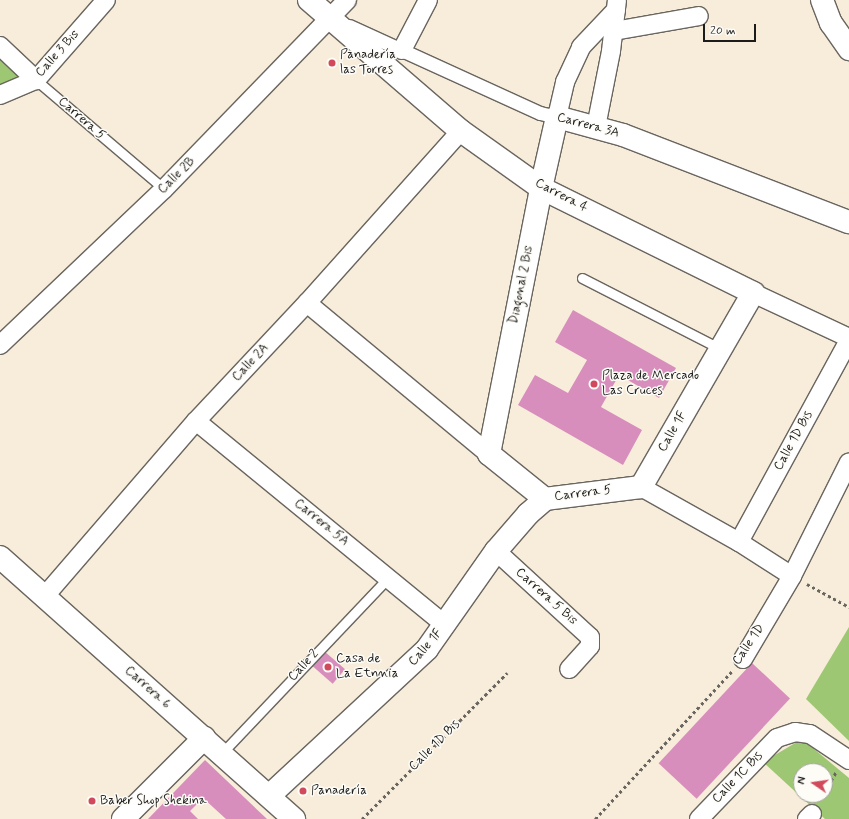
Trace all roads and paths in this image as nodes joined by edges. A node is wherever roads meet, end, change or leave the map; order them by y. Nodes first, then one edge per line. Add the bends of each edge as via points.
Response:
1 (106, 0) edge
2 (309, 0) edge
3 (347, 0) edge
4 (428, 0) edge
5 (822, 0) edge
6 (616, 5) edge
7 (699, 16) dead end
8 (331, 18) junction
9 (614, 31) junction
10 (0, 46) edge
11 (849, 49) edge
12 (402, 50) junction
13 (36, 80) junction
14 (0, 95) edge
15 (557, 117) junction
16 (596, 127) junction
17 (461, 131) junction
18 (541, 188) junction
19 (164, 189) junction
20 (849, 222) edge
21 (582, 278) dead end
22 (753, 293) junction
23 (307, 303) junction
24 (849, 339) edge
25 (0, 345) edge
26 (720, 349) junction
27 (196, 421) junction
28 (489, 454) junction
29 (849, 462) edge
30 (641, 487) junction
31 (545, 499) junction
32 (739, 542) junction
33 (496, 551) junction
34 (0, 557) edge
35 (792, 576) junction
36 (388, 578) junction
37 (44, 597) junction
38 (849, 606) edge
39 (445, 625) junction
40 (743, 659) joint
41 (569, 669) dead end
42 (508, 674) dead end
43 (204, 738) junction
44 (221, 754) junction
45 (849, 760) edge
46 (269, 796) junction
47 (123, 819) edge
48 (294, 819) edge
49 (362, 819) edge
50 (595, 819) edge
51 (699, 819) edge

1 - 13 street, Calle 3 Bis
2 - 8 street, Carrera 4
3 - 8 street, Calle 2B
4 - 12 street
5 - 11 street via 831,22
6 - 9 street
6 - 15 street via 581,47 564,82
7 - 9 street
8 - 12 street, Carrera 3A
8 - 17 street, Carrera 4
8 - 19 street, Calle 2B
9 - 16 street
10 - 13 street, Carrera 5
12 - 15 street, Carrera 3A via 540,113
13 - 14 street, Calle 3 Bis
13 - 19 lane, Carrera 5
15 - 16 street, Carrera 3A
15 - 18 street, Diagonal 2 Bis
16 - 20 street, Carrera 3A
17 - 18 street, Carrera 4
17 - 23 street, Calle 2A
18 - 22 street, Carrera 4
18 - 28 street, Diagonal 2 Bis
19 - 25 street, Calle 2B
21 - 26 lane
22 - 24 street, Carrera 4
22 - 26 street, Calle 1F
23 - 27 street, Calle 2A
23 - 28 street, Carrera 5
24 - 32 street, Calle 1D Bis
26 - 30 street, Calle 1F
27 - 36 street, Carrera 5A
27 - 37 street, Calle 2A
28 - 31 street, Carrera 5
29 - 35 street, Calle 1D
30 - 31 street, Carrera 5
30 - 32 street
31 - 33 street, Calle 1F via 528,514
32 - 35 street
33 - 39 street, Calle 1F
33 - 41 street, Carrera 5 Bis via 590,637 590,646
34 - 37 street, Carrera 6
35 - 38 path
35 - 40 street, Calle 1D
36 - 39 street, Carrera 5A
36 - 44 lane, Calle 2
37 - 43 street, Carrera 6
39 - 46 street, Calle 1F via 405,672
40 - 50 path, Calle 1D
42 - 49 path, Calle 1D Bis
43 - 44 street, Carrera 6
43 - 47 street
44 - 46 street, Carrera 6
45 - 51 street, Calle 1C Bis via 810,734 795,732 777,738
46 - 48 street, Carrera 6

